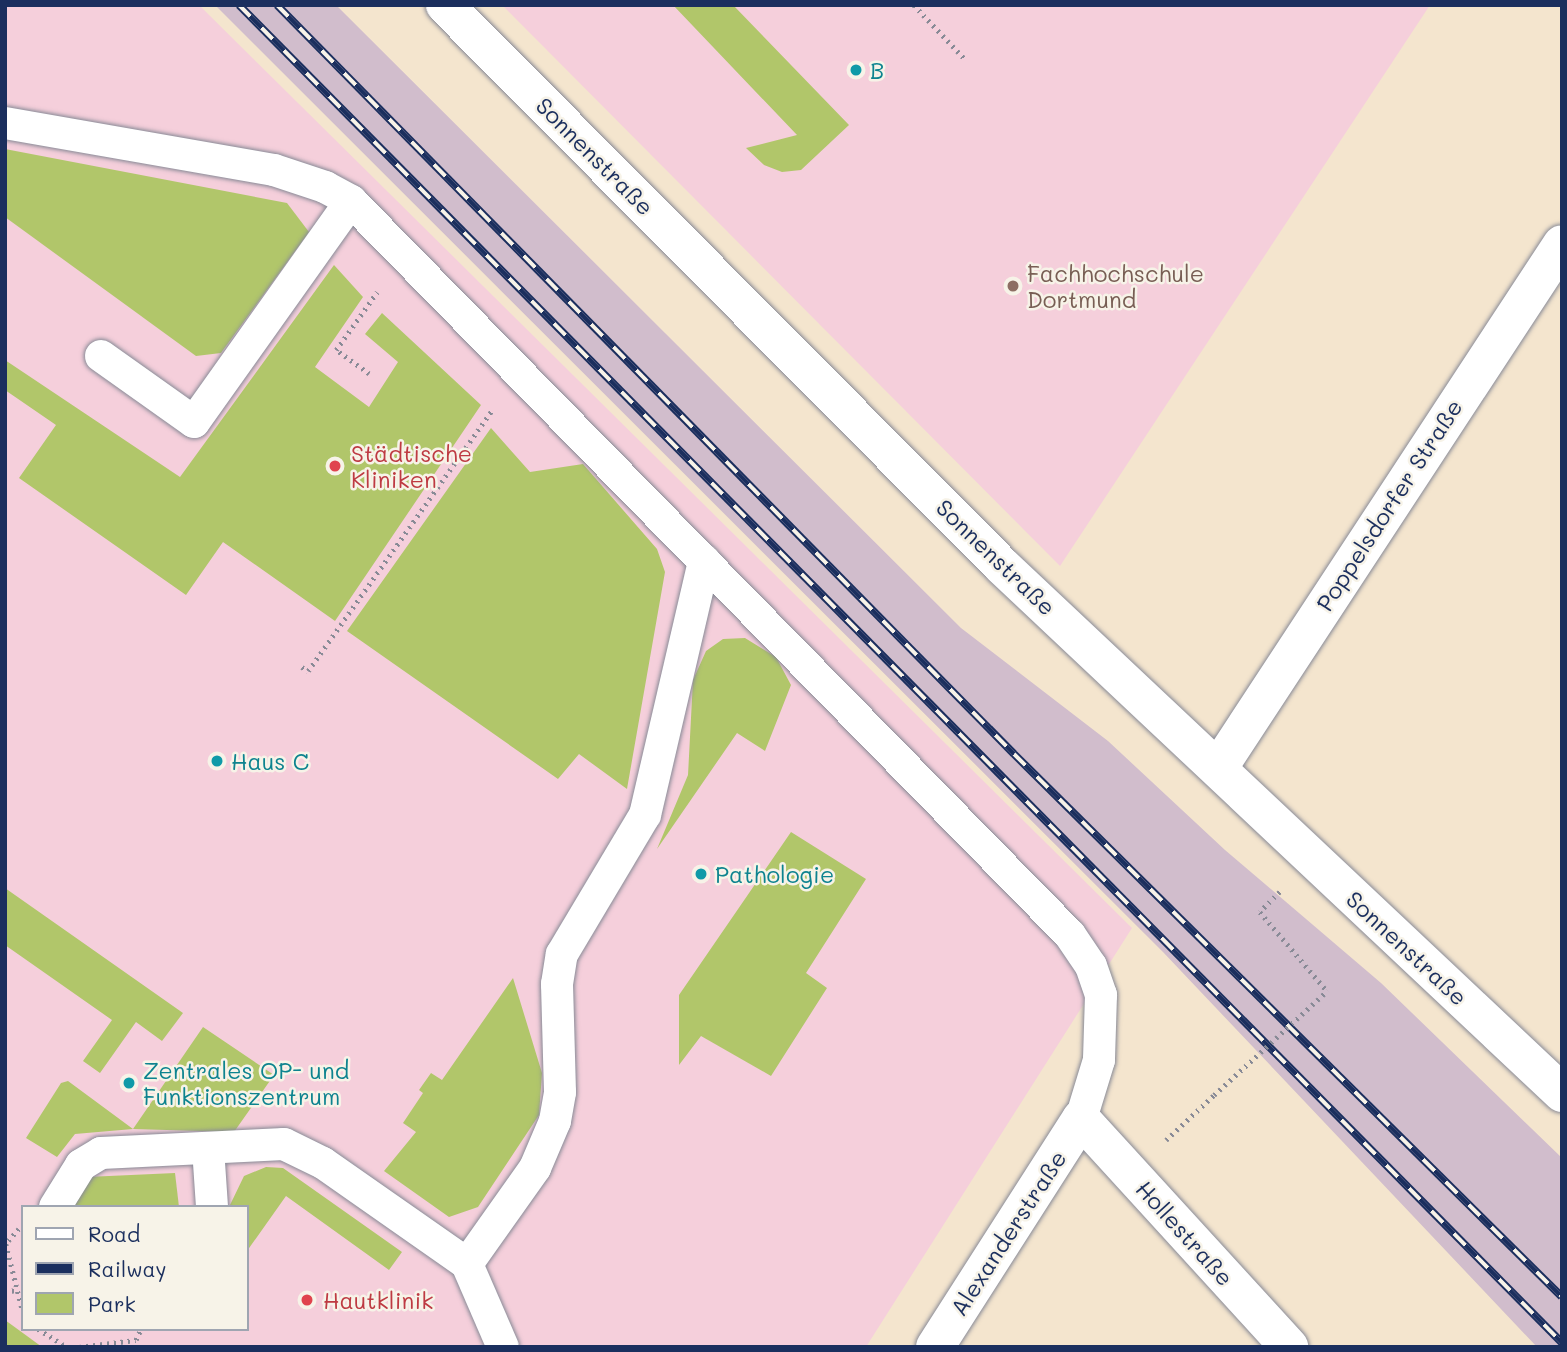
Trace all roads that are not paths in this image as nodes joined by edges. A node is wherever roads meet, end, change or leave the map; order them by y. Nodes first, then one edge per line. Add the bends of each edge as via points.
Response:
1 (445, 5) edge
2 (5, 124) edge
3 (351, 201) junction
4 (1562, 244) edge
5 (101, 356) dead end
6 (704, 561) junction
7 (1219, 767) junction
8 (1562, 1093) edge
9 (1081, 1119) junction
10 (208, 1148) junction
11 (56, 1205) edge
12 (212, 1205) edge
13 (467, 1264) junction
14 (503, 1347) edge
15 (935, 1347) edge
16 (1289, 1347) edge

1 - 7 street, Sonnenstraße via 995,558
2 - 3 lane via 274,170
3 - 5 lane via 194,422
3 - 6 lane
4 - 7 street, Poppelsdorfer Straße
6 - 9 lane via 1070,934 1091,966 1101,995 1099,1060
6 - 13 lane via 645,815 562,954 557,984 560,1092 555,1121 536,1168
7 - 8 street, Sonnenstraße
9 - 15 street, Alexanderstraße
9 - 16 street, Hollestraße
10 - 11 lane via 101,1153 81,1166
10 - 12 lane
10 - 13 lane via 284,1144 301,1149
13 - 14 lane

